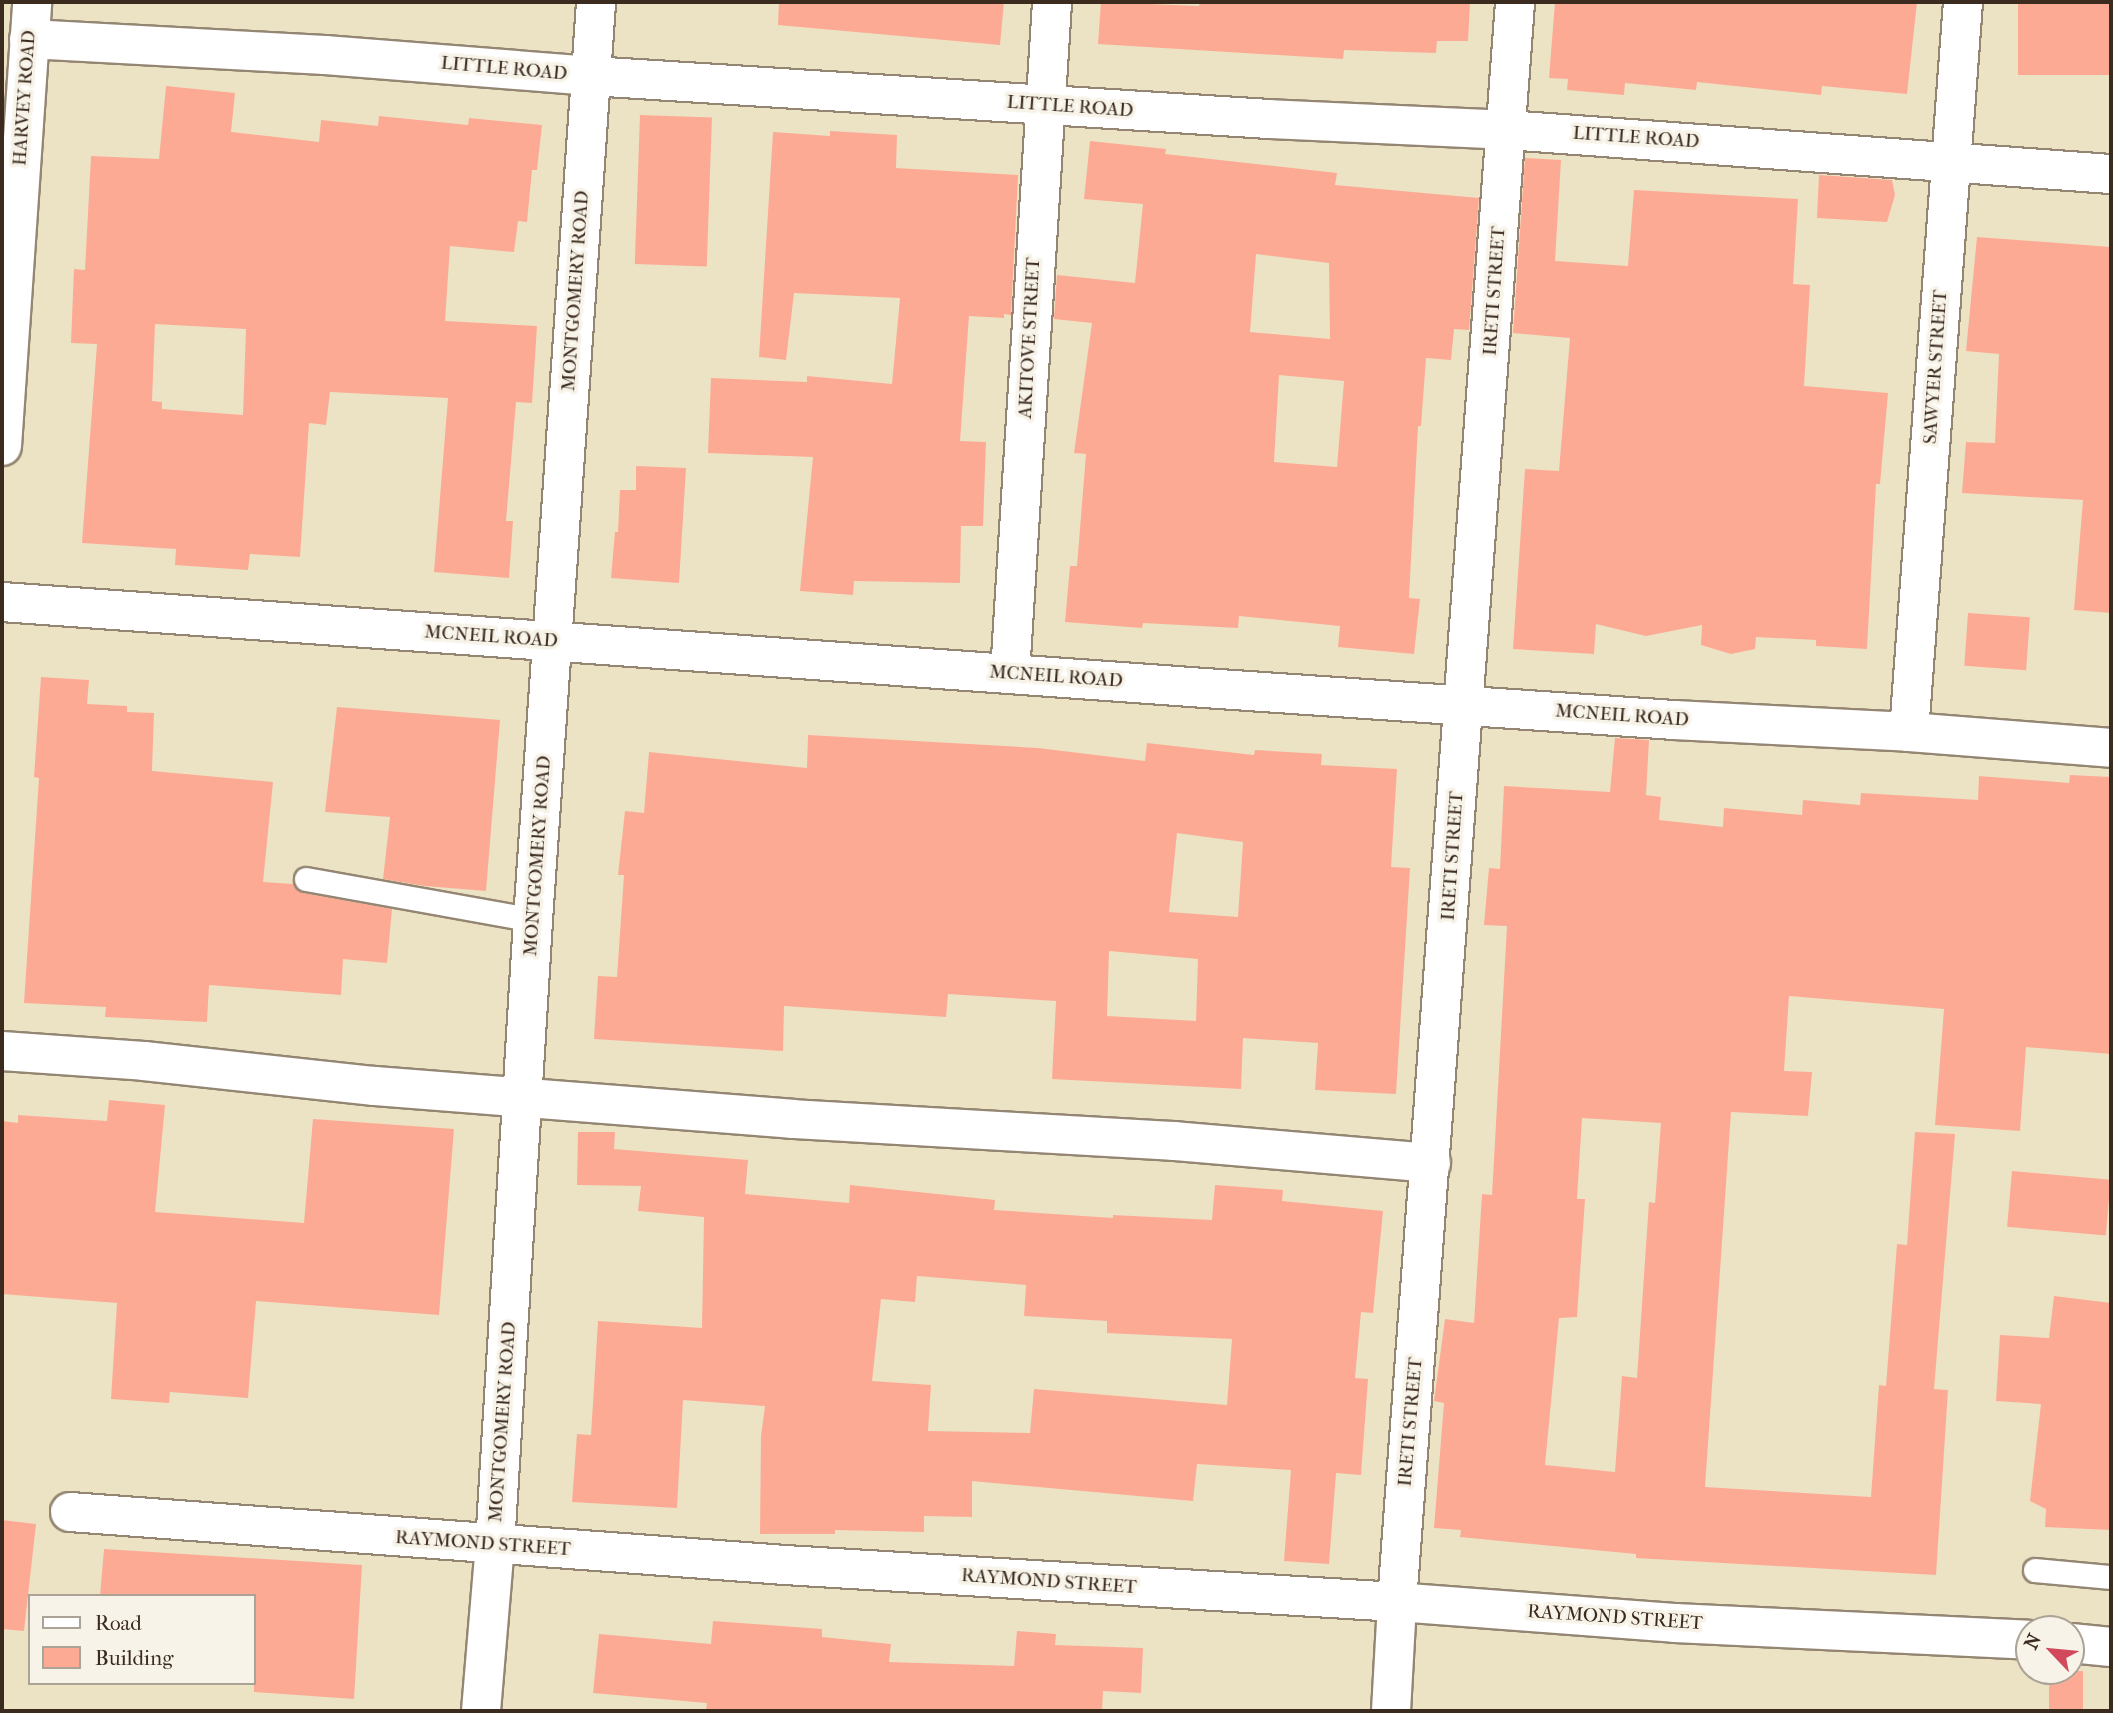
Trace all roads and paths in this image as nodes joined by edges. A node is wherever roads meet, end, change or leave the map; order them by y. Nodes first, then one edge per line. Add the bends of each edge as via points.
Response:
1 (32, 2) edge
2 (596, 2) edge
3 (1052, 2) edge
4 (1515, 2) edge
5 (1962, 2) edge
6 (29, 39) junction
7 (591, 76) junction
8 (1044, 105) junction
9 (1507, 130) junction
10 (1951, 162) junction
11 (2111, 174) edge
12 (2, 446) edge
13 (2, 602) edge
14 (553, 641) junction
15 (1010, 674) junction
16 (1463, 706) junction
17 (1909, 732) junction
18 (2111, 748) edge
19 (306, 879) dead end
20 (533, 920) junction
21 (2, 1051) edge
22 (523, 1097) junction
23 (1431, 1163) junction
24 (70, 1512) dead end
25 (495, 1545) junction
26 (2035, 1570) dead end
27 (2111, 1577) edge
28 (1396, 1602) junction
29 (2015, 1639) edge
30 (2085, 1644) edge
31 (2111, 1647) edge
32 (481, 1711) edge
33 (1391, 1711) edge

1 - 6 street, HARVEY ROAD
2 - 7 street, MONTGOMERY ROAD
3 - 8 street, AKITOVE STREET
4 - 9 street, IRETI STREET
5 - 10 street, SAWYER STREET
6 - 7 street, LITTLE ROAD
6 - 12 street, HARVEY ROAD
7 - 8 street, LITTLE ROAD
7 - 14 street, MONTGOMERY ROAD
8 - 9 street, LITTLE ROAD
8 - 15 street, AKITOVE STREET
9 - 10 street, LITTLE ROAD
9 - 16 street, IRETI STREET
10 - 11 street, LITTLE ROAD
10 - 17 street, SAWYER STREET
13 - 14 street, MCNEIL ROAD
14 - 15 street, MCNEIL ROAD
14 - 20 street, MONTGOMERY ROAD
15 - 16 street, MCNEIL ROAD
16 - 17 street, MCNEIL ROAD
16 - 23 street, IRETI STREET
17 - 18 street, MCNEIL ROAD
19 - 20 lane
20 - 22 street, MONTGOMERY ROAD
21 - 22 street
22 - 23 street
22 - 25 street, MONTGOMERY ROAD
23 - 28 street, IRETI STREET
24 - 25 street, RAYMOND STREET
25 - 28 street, RAYMOND STREET
25 - 32 street, MONTGOMERY ROAD
26 - 27 lane
28 - 29 street, RAYMOND STREET via 1675,1623
28 - 33 street, IRETI STREET
30 - 31 street

